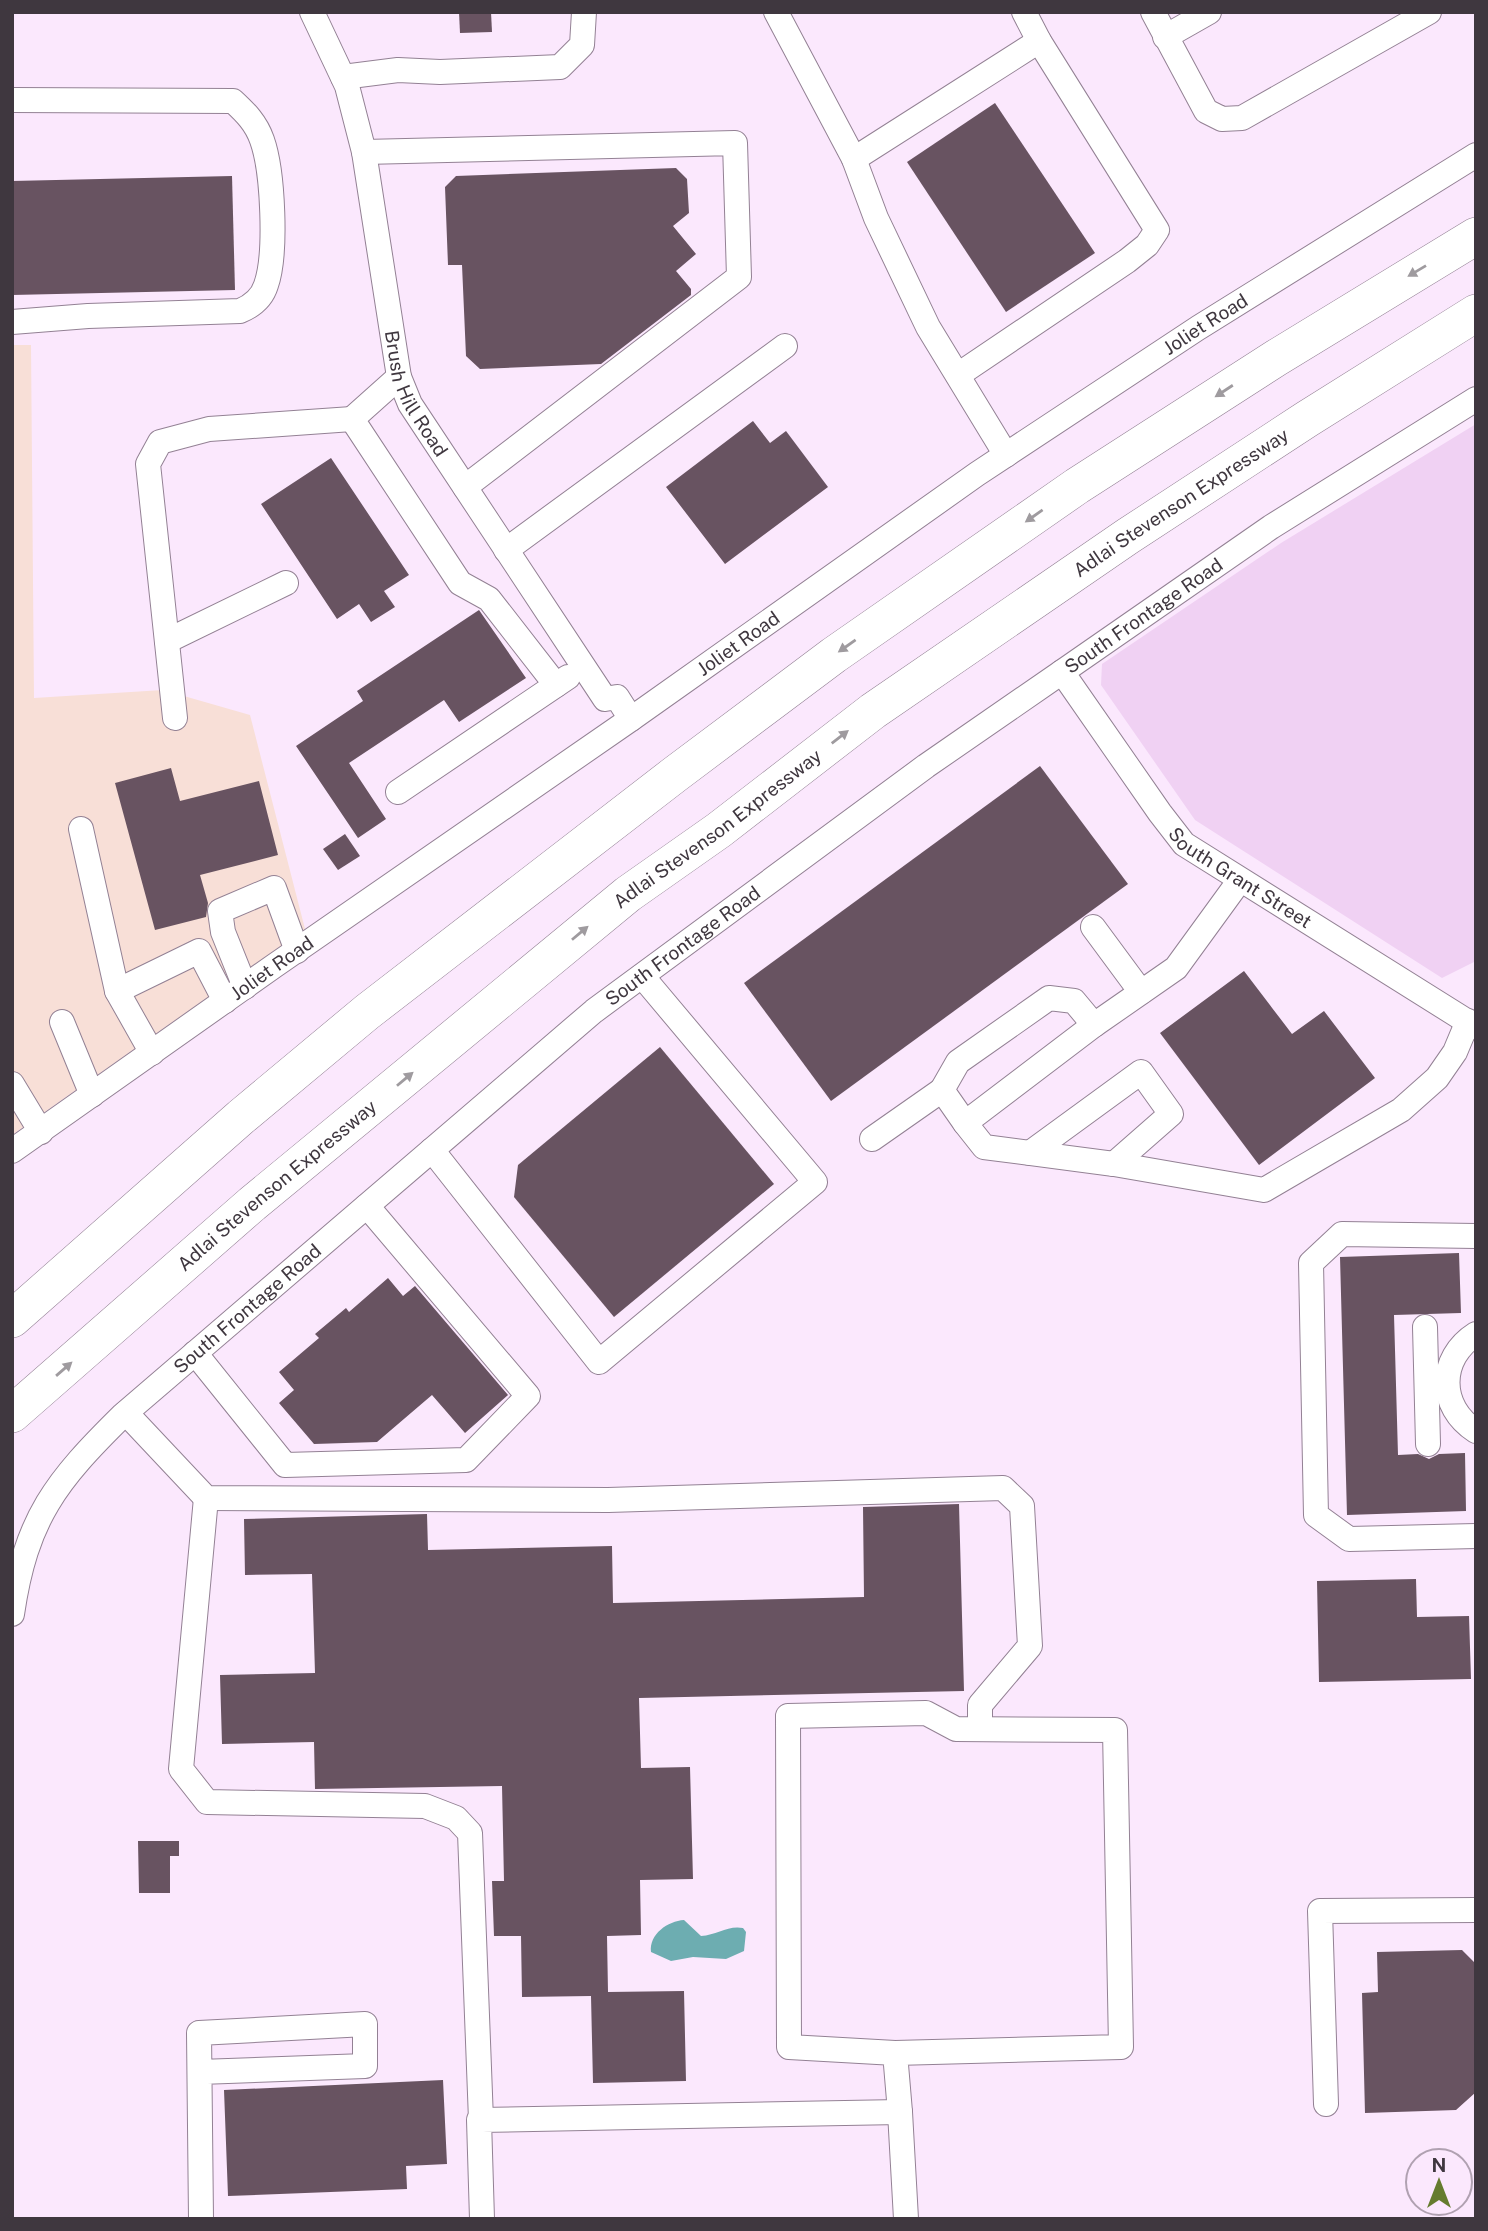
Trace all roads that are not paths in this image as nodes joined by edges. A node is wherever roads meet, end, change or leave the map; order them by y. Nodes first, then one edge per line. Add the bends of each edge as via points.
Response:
1 (313, 12) edge
2 (584, 12) edge
3 (776, 12) edge
4 (1024, 12) edge
5 (1153, 12) edge
6 (1209, 12) edge
7 (1429, 12) edge
8 (1165, 37) junction
9 (1039, 41) junction
10 (343, 77) junction
11 (12, 100) edge
12 (364, 152) junction
13 (1476, 155) edge
14 (854, 159) junction
15 (1476, 236) edge
16 (1476, 313) edge
17 (12, 322) edge
18 (786, 346) dead end
19 (958, 375) junction
20 (399, 377) junction
21 (1476, 399) edge
22 (352, 419) junction
23 (1006, 455) junction
24 (465, 487) junction
25 (506, 550) junction
26 (286, 583) dead end
27 (167, 641) junction
28 (583, 666) junction
29 (1062, 671) junction
30 (556, 685) junction
31 (175, 718) dead end
32 (631, 719) junction
33 (398, 792) dead end
34 (80, 829) dead end
35 (1240, 880) junction
36 (1093, 927) dead end
37 (297, 951) junction
38 (642, 976) junction
39 (117, 991) junction
40 (1141, 992) junction
41 (235, 994) junction
42 (62, 1023) dead end
43 (1472, 1024) edge
44 (1094, 1026) junction
45 (152, 1053) junction
46 (12, 1084) edge
47 (942, 1090) junction
48 (92, 1095) junction
49 (965, 1123) junction
50 (41, 1132) junction
51 (872, 1139) dead end
52 (432, 1150) junction
53 (12, 1151) edge
54 (1030, 1153) junction
55 (1114, 1164) junction
56 (367, 1206) junction
57 (1476, 1236) edge
58 (12, 1319) edge
59 (1425, 1327) dead end
60 (1476, 1334) edge
61 (195, 1353) junction
62 (1437, 1385) junction
63 (12, 1413) edge
64 (126, 1413) junction
65 (1476, 1431) edge
66 (1428, 1444) dead end
67 (206, 1498) junction
68 (1476, 1535) edge
69 (12, 1614) edge
70 (980, 1729) junction
71 (1476, 1910) edge
72 (895, 2053) junction
73 (200, 2072) junction
74 (1326, 2104) dead end
75 (900, 2112) junction
76 (481, 2120) junction
77 (201, 2219) edge
78 (482, 2219) edge
79 (906, 2219) edge

1 - 10 street, Brush Hill Road
2 - 10 street via 582,45 560,67 398,70
3 - 14 street
4 - 9 street
5 - 8 street
6 - 8 street
7 - 8 street via 1242,118 1222,119 1206,111
9 - 14 street
9 - 19 street via 1157,230 1147,245 1126,261
10 - 12 street, Brush Hill Road
11 - 17 street via 233,101 251,117 262,139 271,195 271,257 261,295 240,311
12 - 20 street, Brush Hill Road
12 - 24 street via 735,143 739,277
13 - 23 street, Joliet Road via 1209,321
14 - 19 street via 916,303
15 -> 58 highway via 1101,471 834,654 367,1012
63 -> 16 highway, Adlai Stevenson Expressway via 252,1205 628,894 873,711 1117,543
18 - 25 street
19 - 23 street
20 - 22 street
20 - 24 street, Brush Hill Road via 410,404
21 - 29 street, South Frontage Road via 1271,527
22 - 27 street via 209,429 160,442 148,464
22 - 30 street via 460,583 489,599
23 - 32 street, Joliet Road
24 - 25 street, Brush Hill Road
25 - 28 street, Brush Hill Road
26 - 27 street
27 - 31 street
28 - 30 street
28 - 32 street, Brush Hill Road via 605,699 617,697
29 - 35 street, South Grant Street via 1184,844
29 - 38 street, South Frontage Road
30 - 33 street
32 - 37 street, Joliet Road
34 - 39 street
35 - 40 street via 1176,968
35 - 43 street, South Grant Street
36 - 40 street
37 - 41 street, Joliet Road
37 - 41 street via 274,888 220,911
38 - 52 street, South Frontage Road via 594,1011
38 - 52 street via 815,1182 599,1362
39 - 41 street via 199,951
39 - 45 street
40 - 44 street
41 - 45 street, Joliet Road
42 - 48 street
43 - 55 street via 1437,1078 1401,1110 1264,1190
44 - 47 street via 1074,1000 1049,998 958,1062
44 - 49 street
45 - 48 street, Joliet Road
46 - 50 street
47 - 49 street
47 - 51 street
48 - 50 street, Joliet Road
49 - 54 street via 984,1147
50 - 53 street, Joliet Road
52 - 56 street, South Frontage Road
54 - 55 street
54 - 55 street via 1141,1072 1171,1114
56 - 61 street, South Frontage Road
56 - 61 street via 528,1396 466,1460 285,1465
57 - 68 street via 1342,1234 1311,1263 1316,1516 1349,1539
59 - 62 street
60 - 62 street via 1467,1339
61 - 64 street, South Frontage Road
62 - 65 street via 1464,1424
62 - 66 street
64 - 67 street
64 - 69 street, South Frontage Road via 82,1455 34,1527 20,1567
67 - 70 street via 608,1500 1003,1488 1022,1507 1030,1646 980,1705
67 - 76 street via 181,1769 207,1802 425,1806 456,1818 470,1833
70 - 72 street via 956,1729 926,1713 788,1716 789,2047
70 - 72 street via 1115,1730 1121,2047
71 - 74 street via 1320,1911
72 - 75 street
73 - 73 street via 199,2033 365,2024 366,2066
73 - 77 street
75 - 76 street
75 - 79 street
76 - 78 street

